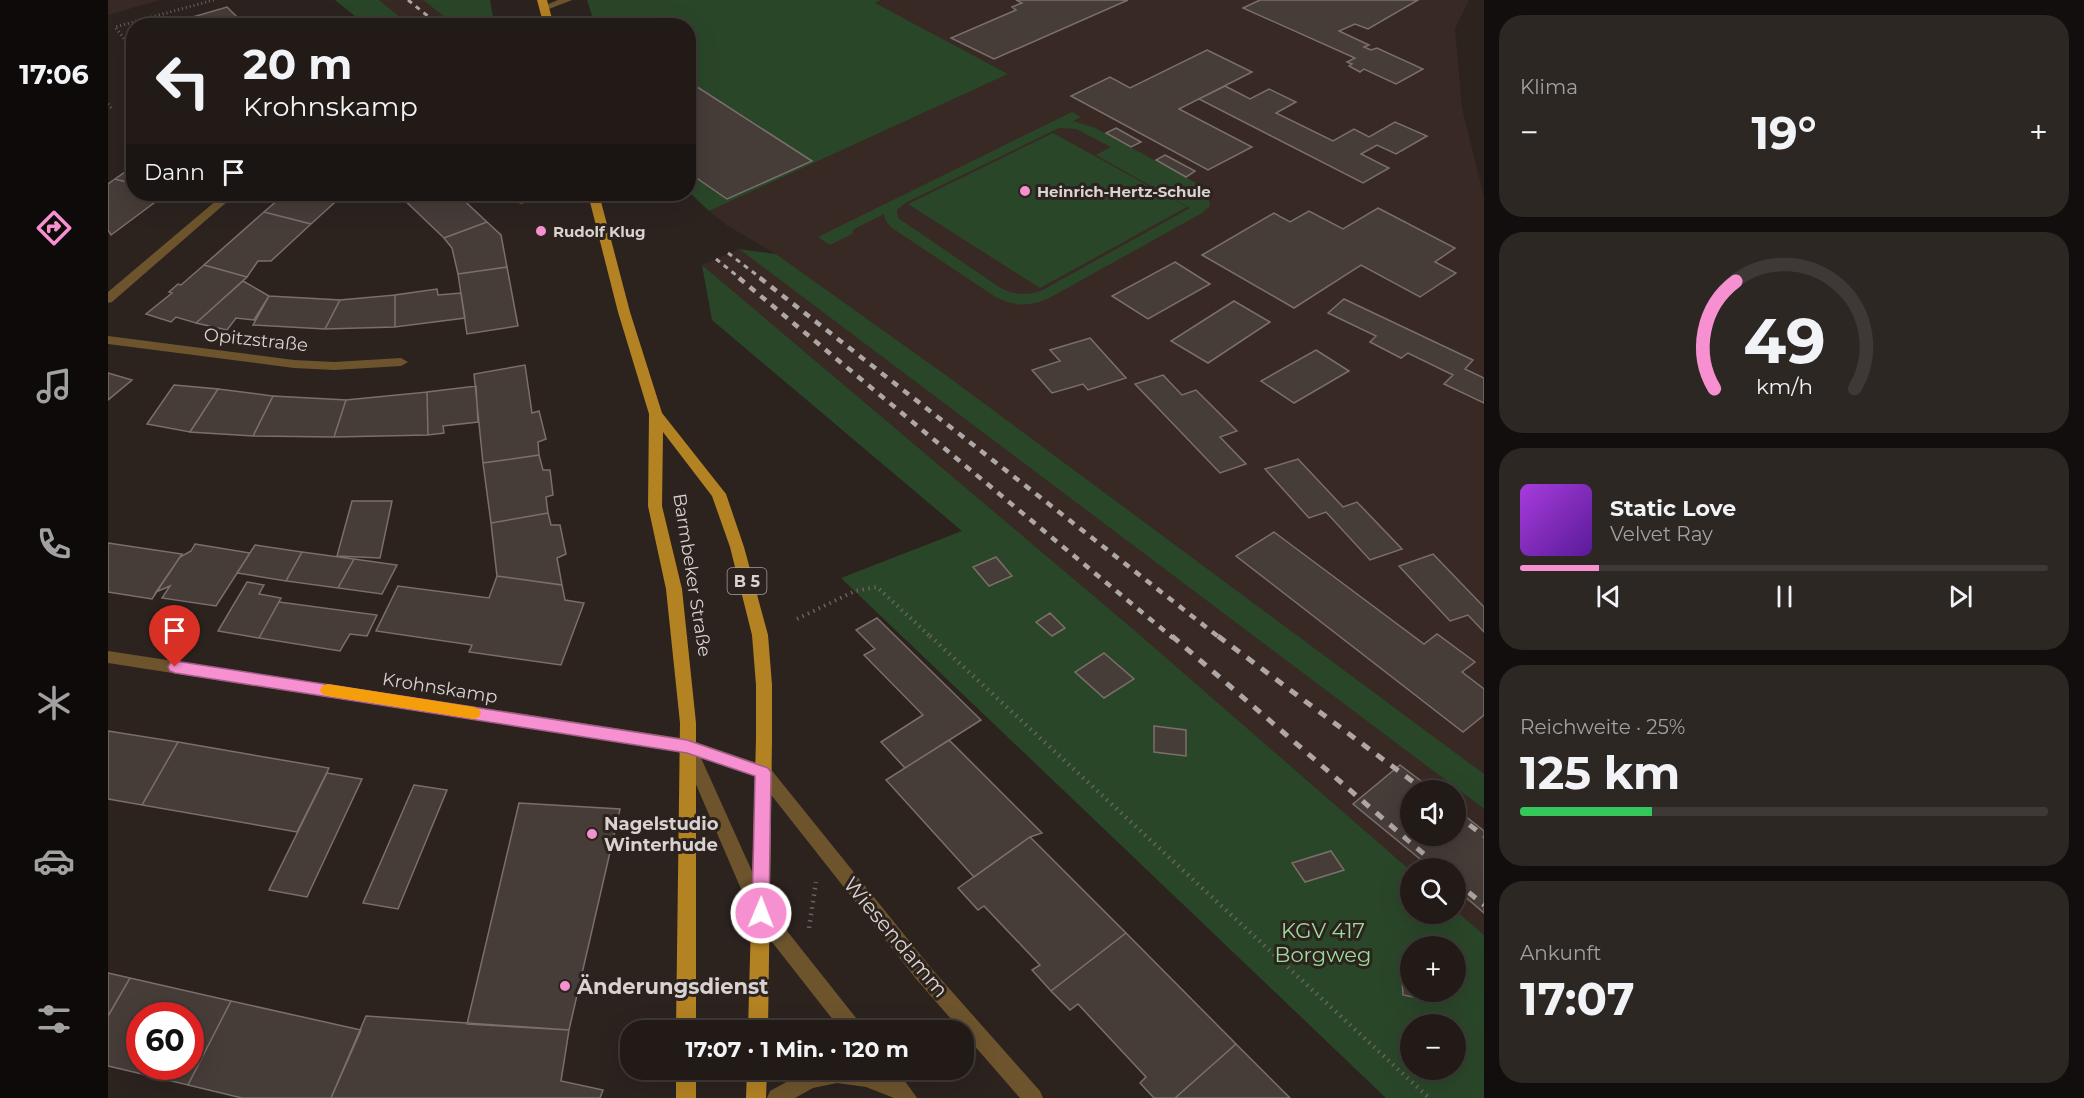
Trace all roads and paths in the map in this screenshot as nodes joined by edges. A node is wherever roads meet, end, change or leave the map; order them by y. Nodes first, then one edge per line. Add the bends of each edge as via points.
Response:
1 (214, 0) edge
2 (567, 0) edge
3 (543, 4) edge
4 (148, 18) edge
5 (126, 24) edge
6 (126, 41) edge
7 (108, 104) edge
8 (112, 109) dead end
9 (222, 201) edge
10 (595, 201) edge
11 (108, 299) edge
12 (108, 340) edge
13 (401, 362) dead end
14 (656, 414) junction
15 (797, 619) dead end
16 (108, 657) edge
17 (687, 746) junction
18 (763, 772) junction
19 (816, 878) dead end
20 (761, 913) junction
21 (808, 930) dead end
22 (807, 1017) dead end
23 (686, 1020) edge
24 (758, 1020) edge
25 (807, 1020) edge
26 (845, 1020) edge
27 (686, 1080) edge
28 (757, 1080) edge
29 (892, 1080) edge
30 (903, 1094) edge
31 (686, 1098) edge
32 (756, 1098) edge
33 (777, 1098) edge
34 (1033, 1098) edge
35 (1429, 1098) edge

1 - 4 path
2 - 3 street
5 - 6 path via 115,27
7 - 8 path
9 - 11 street
10 - 14 main road, Barmbeker Straße / B 5
12 - 13 street, Opitzstraße via 294,364
14 - 17 main road, Barmbeker Straße / B 5 via 655,506 679,622
14 - 18 main road, Barmbeker Straße / B 5 via 719,494 738,547 760,635
15 - 35 path via 855,591 877,587
16 - 17 street, Krohnskamp
17 - 18 street, Krohnskamp
17 - 20 street
17 - 23 main road, Barmbeker Straße / B 5
18 - 20 main road, Barmbeker Straße / B 5
18 - 34 street, Wiesendamm via 917,965
19 - 21 path
20 - 24 main road, Barmbeker Straße / B 5
20 - 26 street
22 - 25 path
27 - 31 main road
28 - 32 main road
29 - 30 street
30 - 33 street via 871,1077 841,1071 808,1080

